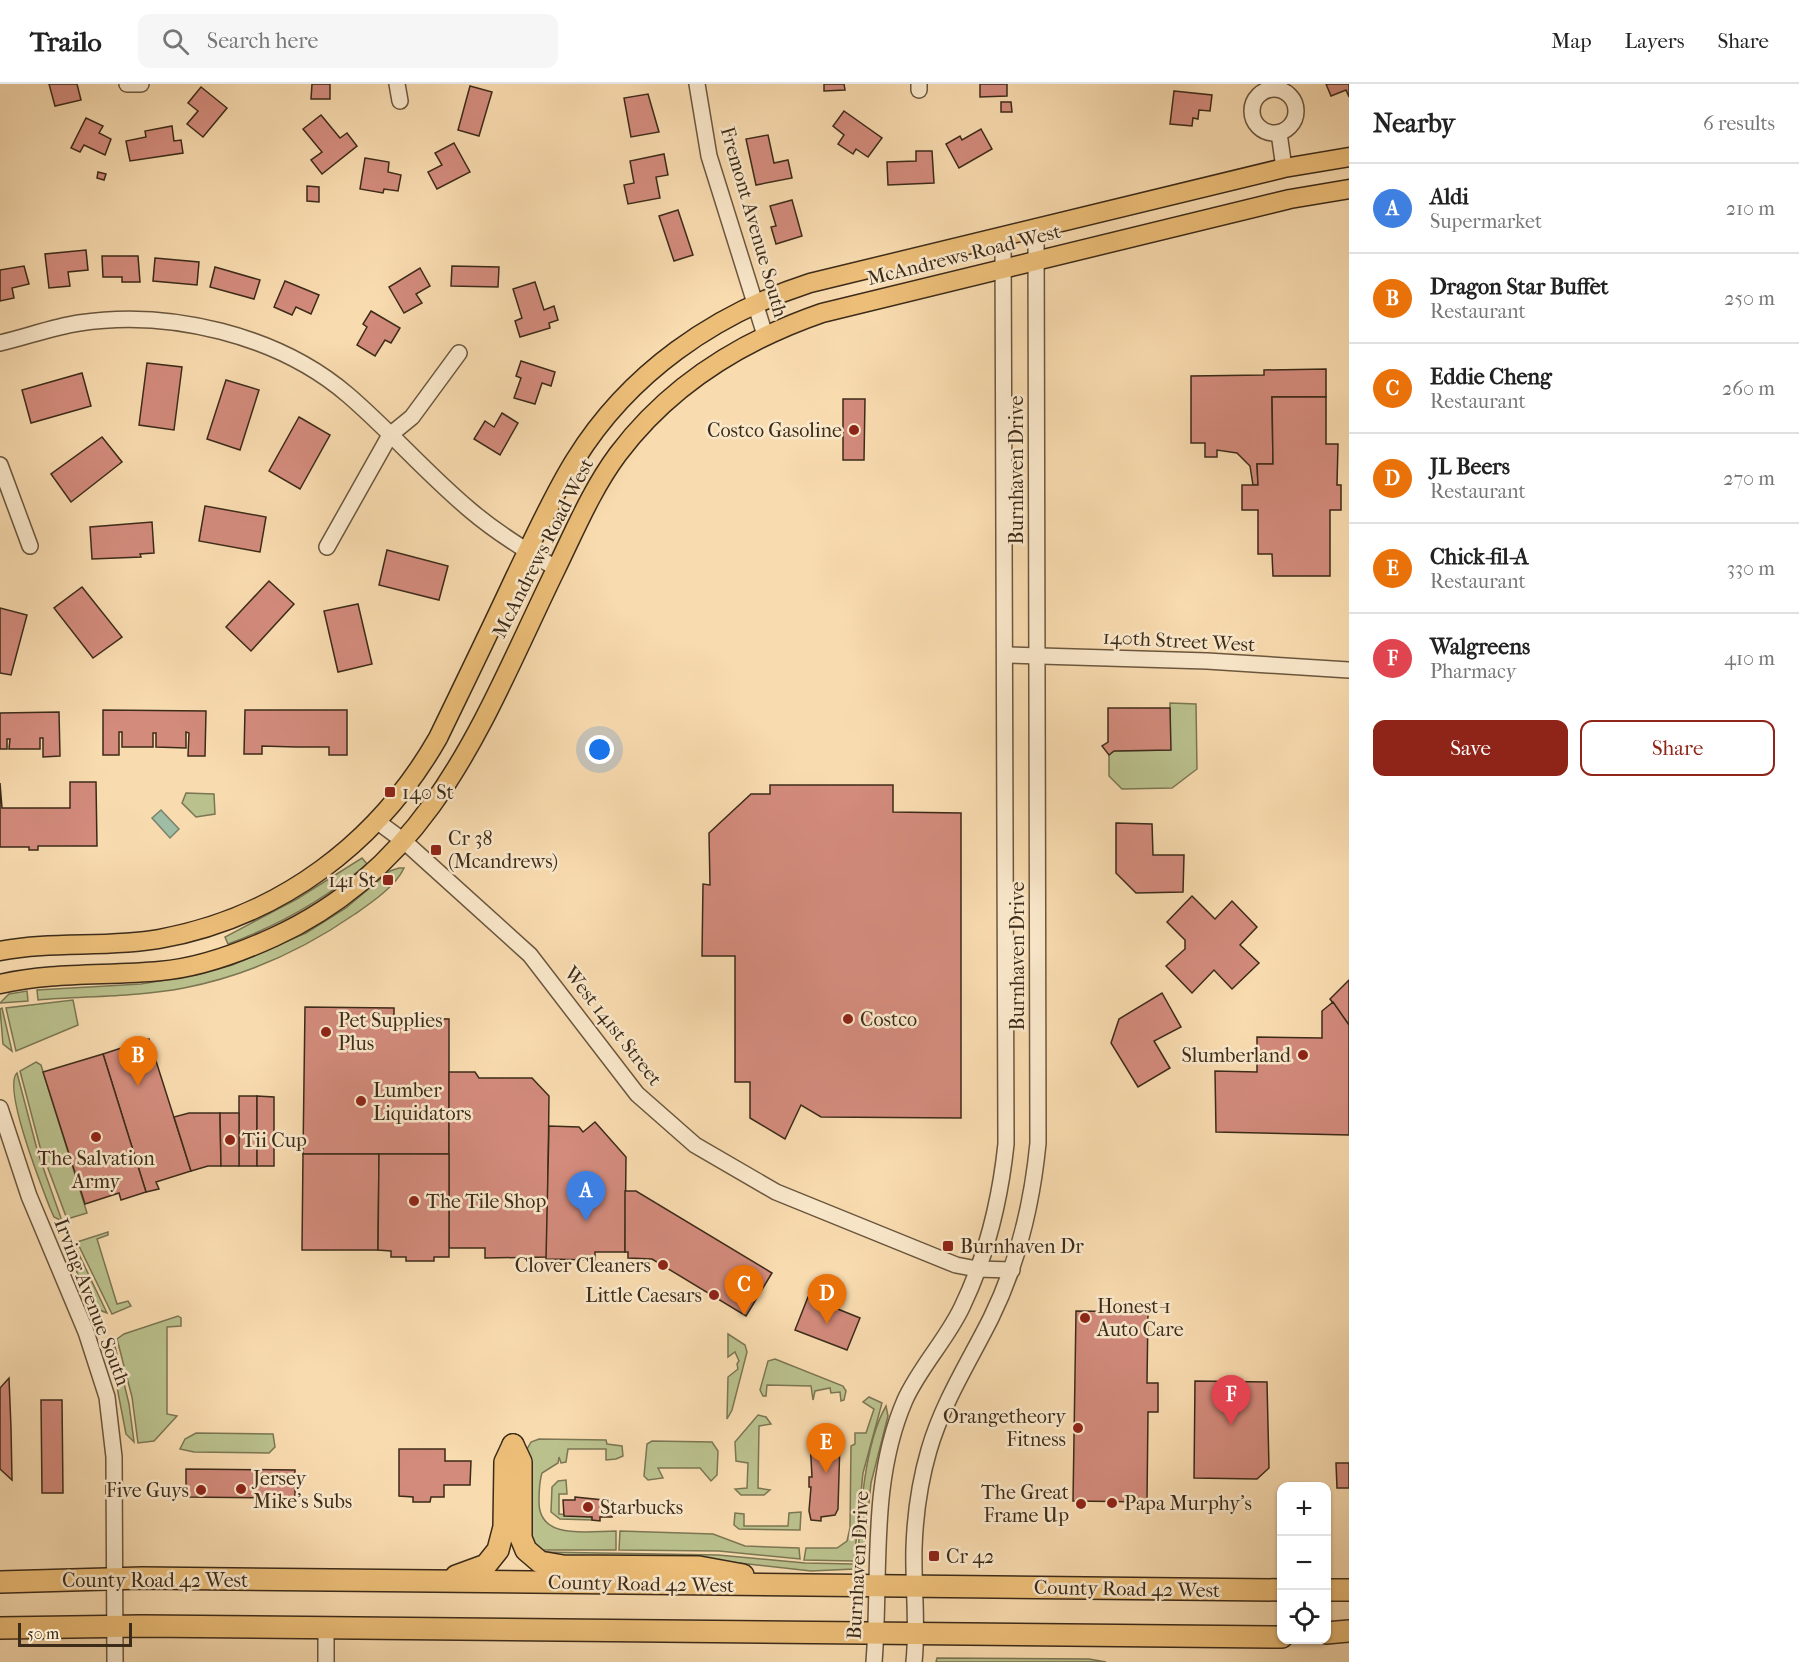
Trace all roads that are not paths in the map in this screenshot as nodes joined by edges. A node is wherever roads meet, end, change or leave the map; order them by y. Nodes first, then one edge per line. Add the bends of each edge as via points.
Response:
1 (127, 84) edge
2 (141, 84) edge
3 (397, 84) edge
4 (697, 84) edge
5 (400, 101) dead end
6 (1279, 133) dead end
7 (1349, 157) edge
8 (1284, 168) junction
9 (1349, 189) edge
10 (1036, 227) junction
11 (1003, 236) junction
12 (1037, 261) junction
13 (1004, 269) junction
14 (755, 303) junction
15 (765, 335) junction
16 (0, 344) edge
17 (459, 353) dead end
18 (390, 435) junction
19 (0, 465) edge
20 (30, 546) dead end
21 (327, 547) dead end
22 (528, 552) junction
23 (556, 568) junction
24 (1006, 656) junction
25 (1037, 657) junction
26 (1349, 670) edge
27 (378, 822) junction
28 (405, 842) junction
29 (0, 951) edge
30 (0, 984) edge
31 (0, 1107) edge
32 (977, 1269) junction
33 (1012, 1270) junction
34 (115, 1579) junction
35 (439, 1581) junction
36 (0, 1582) edge
37 (800, 1586) junction
38 (877, 1587) junction
39 (915, 1587) junction
40 (1277, 1590) edge
41 (1331, 1590) edge
42 (1349, 1590) edge
43 (115, 1626) junction
44 (0, 1628) edge
45 (326, 1629) junction
46 (1349, 1631) edge
47 (876, 1634) junction
48 (917, 1634) junction
49 (1331, 1635) edge
50 (1331, 1636) edge
51 (1277, 1637) edge
52 (1349, 1638) edge
53 (115, 1662) edge
54 (326, 1662) edge
55 (874, 1662) edge
56 (914, 1662) edge

1 - 2 street
3 - 5 street
4 - 14 street, Fremont Avenue South via 709,156
6 - 8 street
7 - 8 main road, McAndrews Road West
8 - 10 main road, McAndrews Road West
9 - 12 main road, McAndrews Road West via 1290,199
10 - 11 main road, McAndrews Road West
10 - 12 street, Burnhaven Drive
11 - 13 street, Burnhaven Drive
11 - 14 main road, McAndrews Road West via 810,283
12 - 13 main road, McAndrews Road West
12 - 25 street, Burnhaven Drive
13 - 15 main road, McAndrews Road West via 822,313
13 - 24 street, Burnhaven Drive
14 - 15 street, Fremont Avenue South
14 - 22 main road, McAndrews Road West via 670,355 616,406 576,458
15 - 23 main road, McAndrews Road West via 687,382 639,429 601,480
16 - 18 street via 79,323 133,320 190,325 246,339 296,361 347,394
17 - 18 street via 412,417
18 - 21 street
18 - 22 street via 470,510
19 - 20 street
22 - 23 street
22 - 27 main road, McAndrews Road West via 438,738 403,794
23 - 28 main road, McAndrews Road West via 463,760
24 - 25 street, 140th Street West
24 - 32 street, Burnhaven Drive via 1006,1144 989,1243
25 - 26 street, 140th Street West via 1207,661
25 - 33 street, Burnhaven Drive via 1038,1143 1035,1178
27 - 28 street, West 141st Street
27 - 29 main road, McAndrews Road West via 309,880 262,907 221,922 158,939
28 - 30 main road, McAndrews Road West via 326,908 275,936 232,953 164,971
28 - 32 street, West 141st Street via 530,955 637,1094 695,1145 776,1192 956,1265
31 - 34 street, Irving Avenue South via 29,1196 86,1332 107,1397 114,1457
32 - 33 street, West 141st Street
32 - 38 street, Burnhaven Drive via 962,1308 905,1401 883,1477
33 - 39 street, Burnhaven Drive via 957,1380 929,1451 917,1514
34 - 35 highway, County Road 42 West
34 - 36 highway, County Road 42 West
34 - 43 street, Irving Avenue South
35 - 37 highway, County Road 42 West
35 - 37 highway via 486,1565 498,1550 504,1527 505,1462 513,1445 520,1462 521,1538 526,1550 540,1562 563,1566 699,1567
37 - 38 highway, County Road 42 West
38 - 39 highway, County Road 42 West
38 - 47 street, Burnhaven Drive
39 - 40 highway, County Road 42 West
39 - 48 street, Burnhaven Drive
41 - 42 highway
43 - 44 highway
43 - 45 highway
43 - 53 street, Irving Avenue South
45 - 47 highway
45 - 54 street
46 - 49 highway
47 - 48 highway
47 - 55 street, Burnhaven Drive
48 - 51 highway
48 - 56 street, Burnhaven Drive
50 - 52 highway

